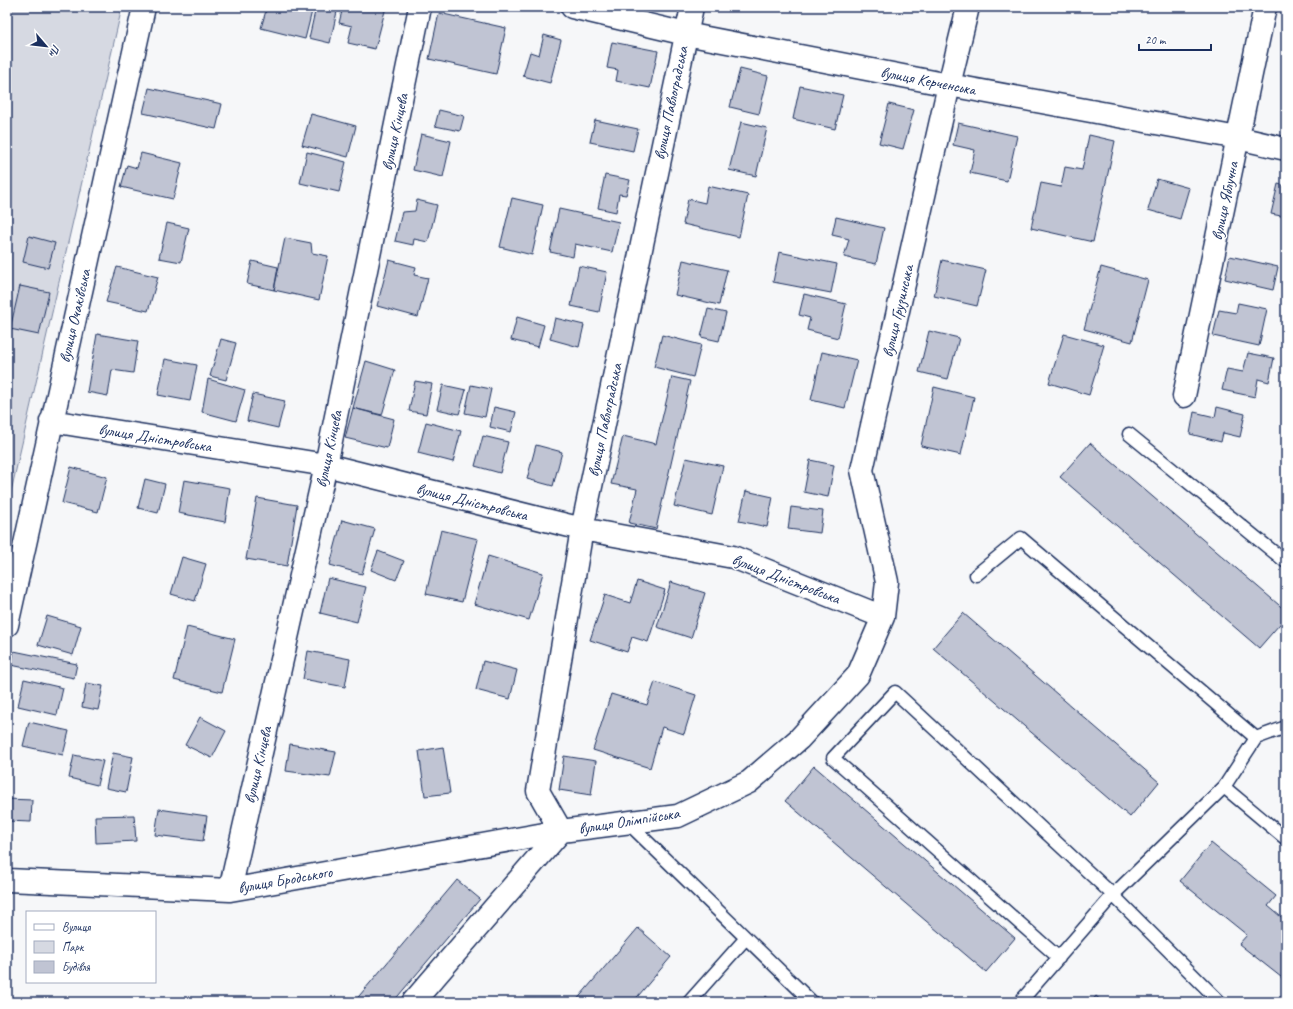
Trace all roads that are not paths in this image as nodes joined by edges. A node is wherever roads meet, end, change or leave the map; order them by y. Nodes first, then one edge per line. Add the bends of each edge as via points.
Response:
1 (144, 7) edge
2 (420, 7) edge
3 (572, 7) edge
4 (692, 7) edge
5 (968, 7) edge
6 (1265, 7) edge
7 (686, 34) junction
8 (949, 85) junction
9 (1238, 138) junction
10 (1286, 149) edge
11 (1184, 396) dead end
12 (52, 421) junction
13 (1129, 434) dead end
14 (326, 465) junction
15 (582, 529) junction
16 (1286, 562) edge
17 (976, 575) dead end
18 (883, 617) junction
19 (7, 625) edge
20 (1286, 727) edge
21 (1256, 738) junction
22 (1224, 787) junction
23 (627, 822) junction
24 (561, 831) junction
25 (1286, 839) edge
26 (7, 880) edge
27 (230, 890) junction
28 (1113, 895) junction
29 (746, 938) junction
30 (1059, 958) junction
31 (413, 1002) edge
32 (689, 1002) edge
33 (812, 1002) edge
34 (1020, 1002) edge
35 (1220, 1002) edge

1 - 12 street, вулиця Очаківська
2 - 14 street, вулиця Кінцева
3 - 7 street, вулиця Керченська
4 - 7 street, вулиця Павлоградська
5 - 8 street, вулиця Грузинська
6 - 9 street, вулиця Яблучна
7 - 8 street, вулиця Керченська
7 - 15 street, вулиця Павлоградська
8 - 9 street, вулиця Керченська
8 - 18 street, вулиця Грузинська via 862,470 887,582
9 - 10 street, вулиця Керченська
9 - 11 street, вулиця Яблучна
12 - 14 street, вулиця Дністровська
12 - 19 street, вулиця Очаківська
13 - 16 lane
14 - 15 street, вулиця Дністровська
14 - 27 street, вулиця Кінцева
15 - 18 street, вулиця Дністровська via 733,557
15 - 24 street, вулиця Павлоградська via 538,791
17 - 21 lane via 1021,538
18 - 23 street, вулиця Олімпійська via 858,675 799,739 749,782 678,816
20 - 21 lane
21 - 22 lane
22 - 25 lane
22 - 28 lane
23 - 24 street, вулиця Олімпійська
23 - 29 lane
24 - 27 street, вулиця Бродського
24 - 31 street, вулиця Олімпійська
26 - 27 street, вулиця Бродського
28 - 30 lane
28 - 30 lane via 895,692 833,758
28 - 35 lane
29 - 32 lane
29 - 33 lane
30 - 34 lane

